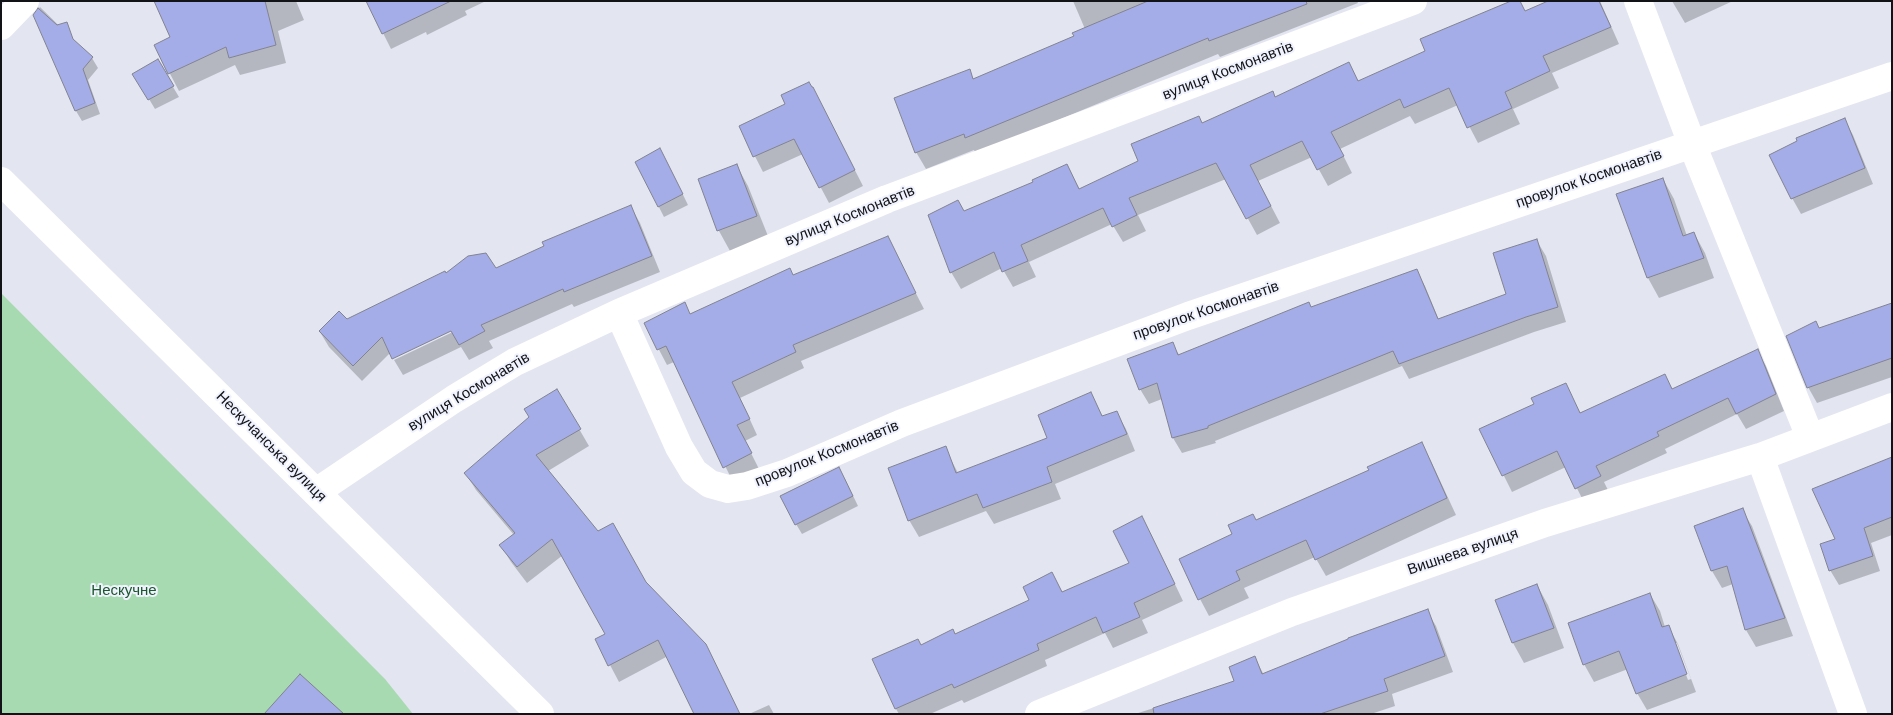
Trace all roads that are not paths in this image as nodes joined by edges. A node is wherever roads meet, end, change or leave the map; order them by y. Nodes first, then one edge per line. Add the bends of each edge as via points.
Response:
1 (24, 1) edge
2 (1413, 1) edge
3 (1638, 1) edge
4 (1, 26) edge
5 (1892, 76) edge
6 (1692, 144) junction
7 (1, 181) edge
8 (619, 313) junction
9 (1892, 407) edge
10 (1810, 437) junction
11 (1760, 457) junction
12 (316, 492) junction
13 (540, 714) edge
14 (1039, 714) edge
15 (1853, 714) edge

1 - 4 street
2 - 8 street, вулиця Космонавтів via 887,199
3 - 6 street
5 - 6 street, провулок Космонавтів
6 - 8 street, провулок Космонавтів via 1188,316 902,423 748,486 728,489 710,484 694,472 679,447
6 - 10 street
7 - 12 street, Нескучанська вулиця
8 - 12 street, вулиця Космонавтів via 515,362
9 - 10 street, Вишнева вулиця
10 - 11 street, Вишнева вулиця
11 - 14 street, Вишнева вулиця via 1544,523 1301,609
11 - 15 street
12 - 13 street, Нескучанська вулиця

